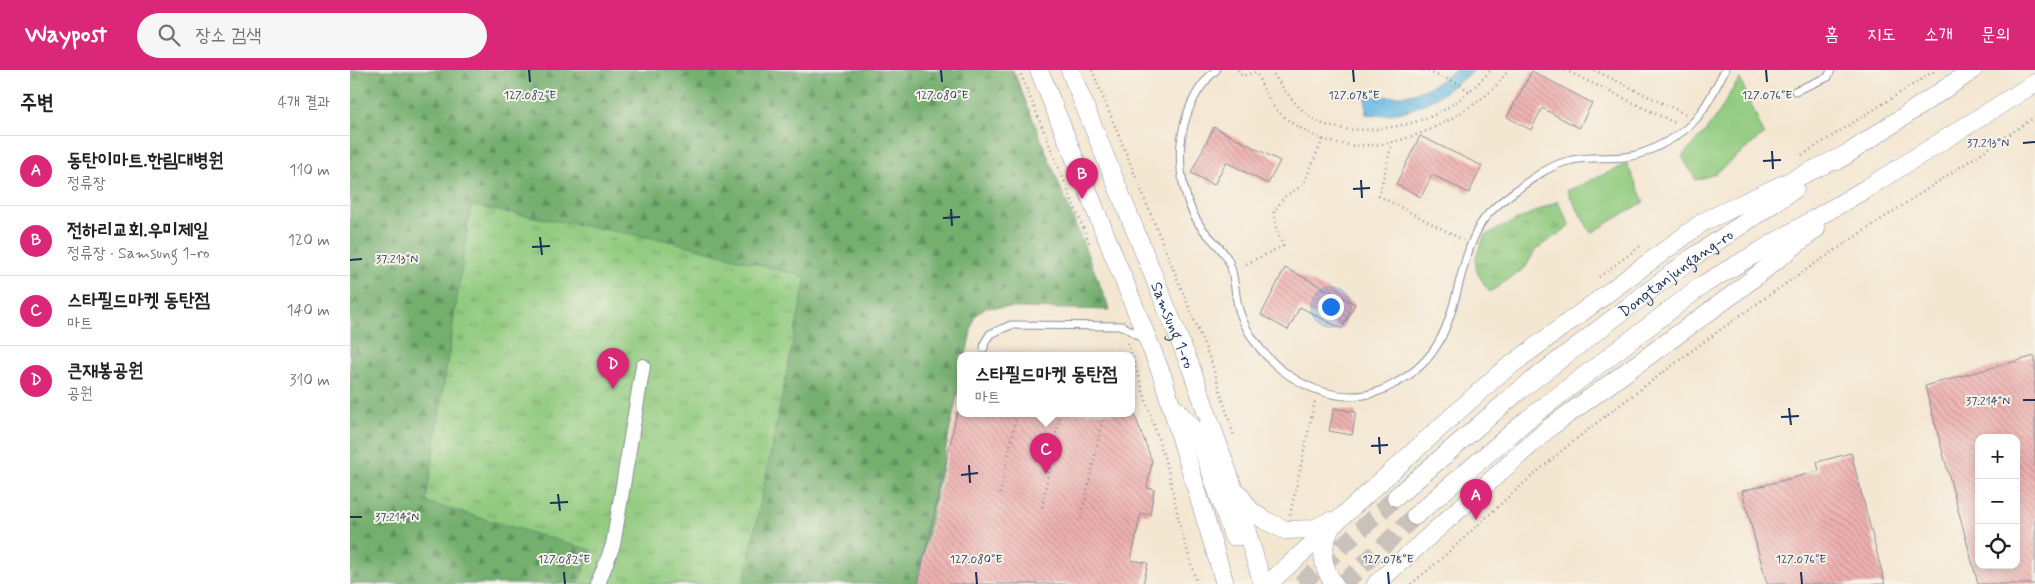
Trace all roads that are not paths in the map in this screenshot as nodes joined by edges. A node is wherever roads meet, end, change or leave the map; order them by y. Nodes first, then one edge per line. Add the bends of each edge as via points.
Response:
1 (1039, 70) edge
2 (1070, 70) edge
3 (1216, 70) edge
4 (1726, 70) edge
5 (1831, 70) edge
6 (1973, 70) edge
7 (2035, 83) edge
8 (1795, 91) dead end
9 (1847, 154) junction
10 (1867, 188) junction
11 (1149, 343) junction
12 (984, 348) dead end
13 (643, 366) dead end
14 (1173, 407) junction
15 (1231, 481) junction
16 (1396, 497) tunnel mouth
17 (1415, 516) tunnel mouth
18 (1338, 520) junction
19 (1244, 526) junction
20 (598, 584) edge
21 (1225, 584) edge
22 (1263, 584) edge
23 (1268, 584) edge
24 (1334, 584) edge
25 (1376, 584) edge

1 - 11 street, Samsung 1-ro
2 - 15 street, Samsung 1-ro via 1191,368
3 - 4 lane via 1198,90 1181,135 1181,166 1193,213 1228,258 1238,307 1252,337 1275,364 1318,390 1362,395 1377,392 1406,378 1431,355 1445,332 1471,244 1481,223 1502,201 1547,169 1566,161 1628,156 1652,149 1696,119
5 - 8 lane via 1828,77
6 - 9 street, Dongtanjungang-ro
7 - 10 street
9 - 16 street, Dongtanjungang-ro via 1692,258 1520,390
9 - 18 street via 1703,222 1499,374
10 - 17 street via 1704,284 1528,418
10 - 25 street via 1732,295 1549,428
11 - 12 lane via 1123,326 1012,325 990,334
11 - 14 street, Samsung 1-ro
13 - 20 street via 613,545
14 - 19 street via 1197,432 1233,536 1240,536
14 - 21 street, Samsung 1-ro
15 - 18 street via 1250,510 1285,530 1313,530
15 - 19 street, Samsung 1-ro
18 - 23 street
18 - 24 street via 1323,547 1324,560
19 - 22 street, Samsung 1-ro

